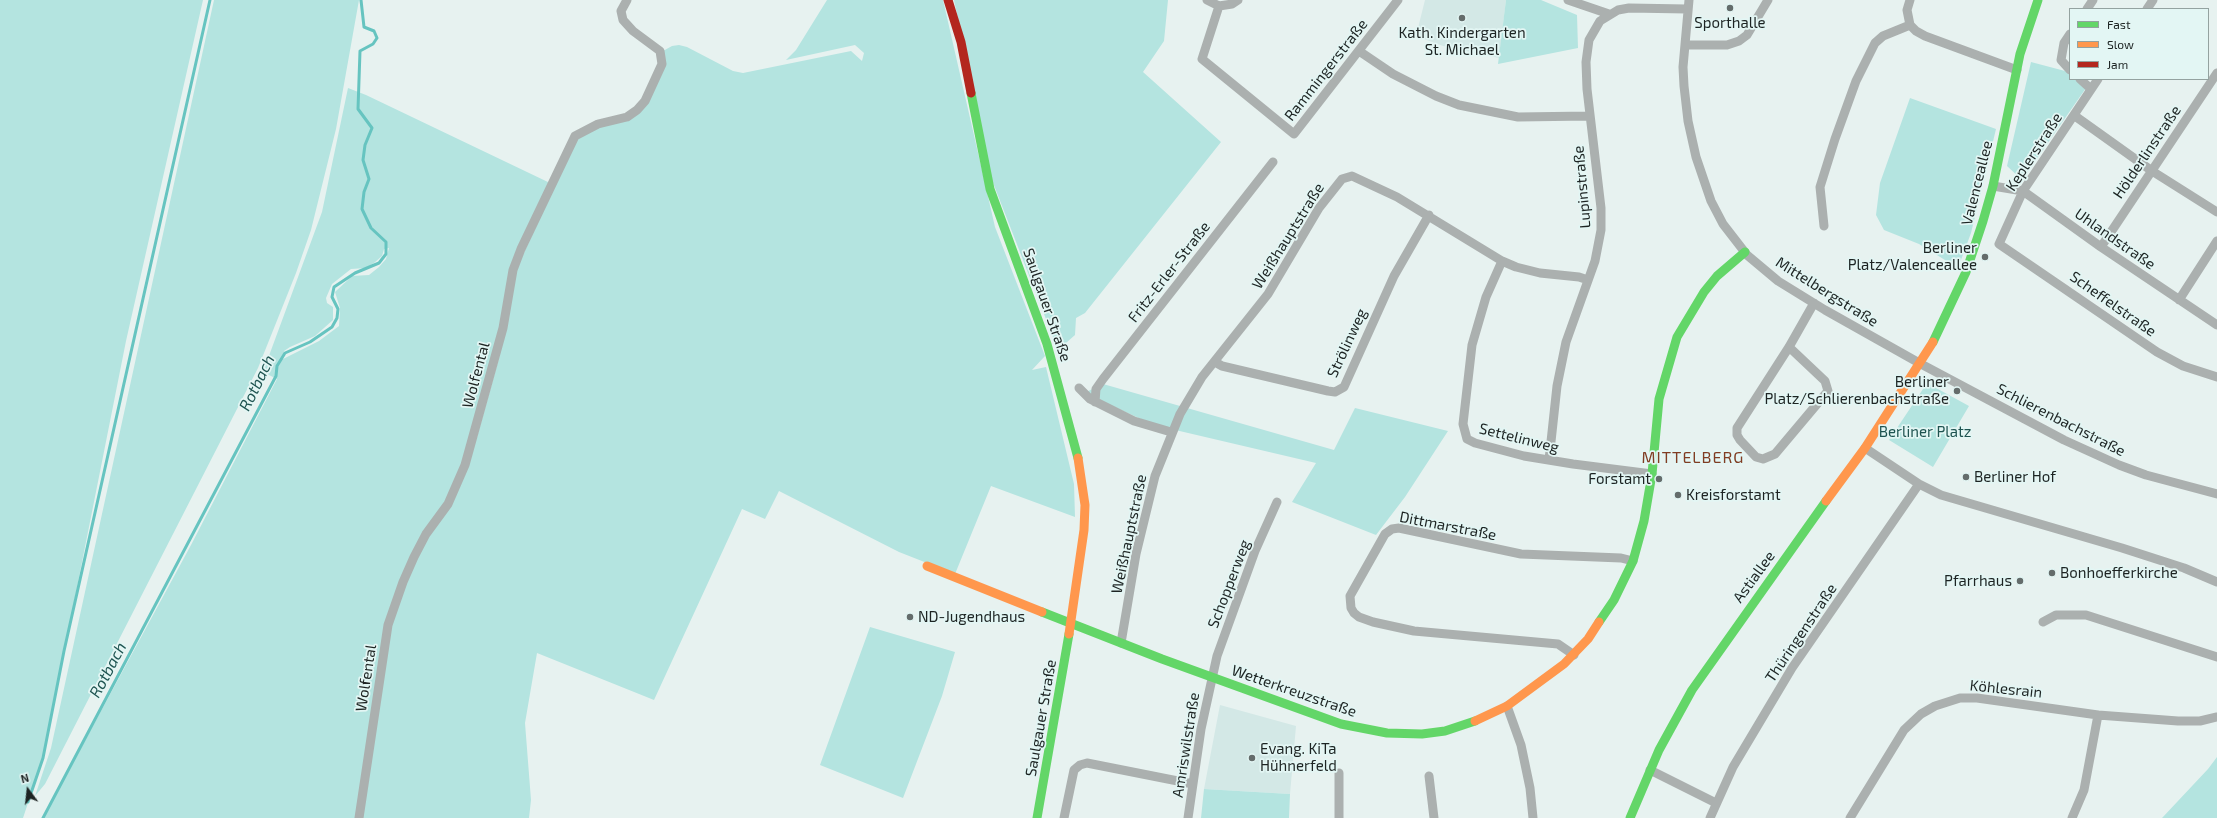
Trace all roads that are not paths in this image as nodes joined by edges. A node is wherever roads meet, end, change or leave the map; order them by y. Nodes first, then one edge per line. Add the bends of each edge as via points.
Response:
1 (627, 0) edge
2 (948, 0) edge
3 (1207, 0) edge
4 (1238, 0) edge
5 (1398, 0) edge
6 (1568, 0) edge
7 (1768, 0) edge
8 (1910, 0) edge
9 (2038, 0) edge
10 (1628, 4) edge
11 (1688, 4) edge
12 (1220, 6) junction
13 (1609, 14) junction
14 (1910, 25) junction
15 (2069, 36) edge
16 (1685, 45) junction
17 (1359, 51) junction
18 (2069, 69) edge
19 (2017, 70) junction
20 (2217, 73) edge
21 (2081, 80) edge
22 (2097, 80) edge
23 (2091, 88) junction
24 (1589, 116) junction
25 (2075, 116) junction
26 (1273, 162) dead end
27 (2152, 171) junction
28 (1993, 186) junction
29 (2023, 191) junction
30 (2217, 212) edge
31 (1429, 215) junction
32 (1824, 226) dead end
33 (2217, 241) edge
34 (1999, 244) joint
35 (2101, 247) junction
36 (1745, 252) junction
37 (1502, 261) junction
38 (1588, 280) junction
39 (2179, 300) junction
40 (1814, 303) junction
41 (2217, 325) edge
42 (1789, 347) junction
43 (1215, 362) junction
44 (1921, 364) junction
45 (2217, 377) edge
46 (1079, 388) dead end
47 (1095, 402) junction
48 (1171, 432) junction
49 (1865, 448) junction
50 (1549, 460) junction
51 (1652, 474) junction
52 (1919, 484) junction
53 (2217, 494) edge
54 (1277, 502) dead end
55 (1633, 561) junction
56 (927, 566) dead end
57 (2217, 582) edge
58 (2043, 622) dead end
59 (1071, 623) junction
60 (1121, 643) junction
61 (1574, 655) junction
62 (2217, 657) edge
63 (1211, 677) junction
64 (1507, 706) junction
65 (2098, 715) junction
66 (2217, 717) edge
67 (1650, 770) junction
68 (1339, 773) dead end
69 (1429, 776) dead end
70 (1193, 784) junction
71 (1716, 803) junction
72 (358, 818) edge
73 (1037, 818) edge
74 (1064, 818) edge
75 (1188, 818) edge
76 (1339, 818) edge
77 (1434, 818) edge
78 (1533, 818) edge
79 (1630, 818) edge
80 (1710, 818) edge
81 (1850, 818) edge
82 (2072, 818) edge

1 - 72 street, Wolfental via 621,10 623,20 633,31 660,51 662,64 645,101 637,110 627,117 598,124 575,136 521,249 513,270 503,328 465,465 448,504 414,556 402,582 388,625
2 - 59 street, Saulgauer Straße via 961,42 990,189 1047,344 1078,455 1085,505 1084,530
3 - 12 street
4 - 12 street
5 - 17 street, Rammingerstraße
6 - 13 street
7 - 16 street via 1748,35 1739,41 1727,45
8 - 14 street via 1907,10
9 - 19 street, Valenceallee
10 - 11 street
10 - 13 street
11 - 16 street, Mittelbergstraße
12 - 17 street, Rammingerstraße via 1202,59 1294,134
13 - 24 street, Lupinstraße via 1600,21 1589,40 1586,62
14 - 19 street via 1926,36
14 - 32 street via 1883,36 1876,43 1858,75 1820,187
15 - 18 street via 2064,43 2061,60
16 - 36 street, Mittelbergstraße via 1684,86 1696,157 1711,201 1723,224
17 - 24 street via 1393,74 1459,105 1518,117
19 - 28 street, Valenceallee
20 - 27 street, Hölderlinstraße
21 - 23 street
22 - 23 street, Keplerstraße
23 - 25 street, Keplerstraße
24 - 38 street, Lupinstraße via 1601,208 1599,248
25 - 27 street
25 - 29 street, Keplerstraße
26 - 47 street, Fritz-Erler-Straße via 1103,379 1096,389
27 - 30 street
27 - 35 street, Hölderlinstraße
28 - 29 street, Uhlandstraße
28 - 44 street, Valenceallee via 1966,272
29 - 34 street, Keplerstraße
29 - 35 street, Uhlandstraße
31 - 37 street, Weißhauptstraße
31 - 43 street, Weißhauptstraße via 1358,178 1352,176 1342,180 1319,208 1268,294
31 - 43 street, Strölinweg via 1394,276 1344,387 1335,392 1328,392 1222,366
33 - 39 street
34 - 45 street, Scheffelstraße via 2157,352 2183,366
35 - 39 street, Uhlandstraße
36 - 40 street, Mittelbergstraße via 1778,281
36 - 51 street, Wetterkreuzstraße via 1717,276 1704,292 1677,337 1659,399
37 - 38 street, Weißhauptstraße via 1528,271
37 - 50 street, Settelinweg via 1486,297 1472,345 1464,434 1475,443
38 - 50 street, Lupinstraße via 1572,322 1561,365
39 - 41 street, Uhlandstraße
40 - 42 street
40 - 44 street, Mittelbergstraße
42 - 42 street via 1737,428 1740,440 1756,457 1763,459 1775,454 1828,391 1825,381
43 - 48 street, Weißhauptstraße via 1189,396
44 - 49 street, Astiallee
44 - 53 street, Schlierenbachstraße via 2092,453 2146,475
46 - 47 street
47 - 48 street via 1134,421
48 - 60 street, Weißhauptstraße via 1155,476 1138,547
49 - 52 street
49 - 67 street, Astiallee via 1692,690
50 - 51 street, Settelinweg
51 - 55 street, Wetterkreuzstraße via 1644,521
52 - 57 street via 1957,501 2122,548 2184,568
52 - 71 street, Thüringenstraße via 1792,668 1733,766
54 - 63 street, Schopperweg via 1238,595
55 - 61 street, Wetterkreuzstraße via 1614,600
55 - 61 street, Dittmarstraße via 1621,558 1521,554 1399,528 1385,534 1350,596 1354,613 1373,622 1414,631 1558,644
56 - 59 street
58 - 62 street via 2056,615 2086,615
59 - 60 street, Wetterkreuzstraße
59 - 73 street, Saulgauer Straße
60 - 63 street, Wetterkreuzstraße
61 - 64 street, Wetterkreuzstraße via 1548,678
63 - 64 street, Wetterkreuzstraße via 1341,724 1387,733 1422,734 1445,731
63 - 70 street, Amriswilstraße
64 - 78 street via 1521,745
65 - 66 street, Köhlesrain via 2178,721 2200,721
65 - 81 street, Köhlesrain via 1977,698 1960,698 1935,706 1921,714 1904,730
65 - 82 street via 2084,790
67 - 71 street
67 - 79 street, Astiallee
68 - 76 street
69 - 77 street
70 - 74 street via 1087,763 1074,770
70 - 75 street, Amriswilstraße
71 - 80 street, Thüringenstraße

